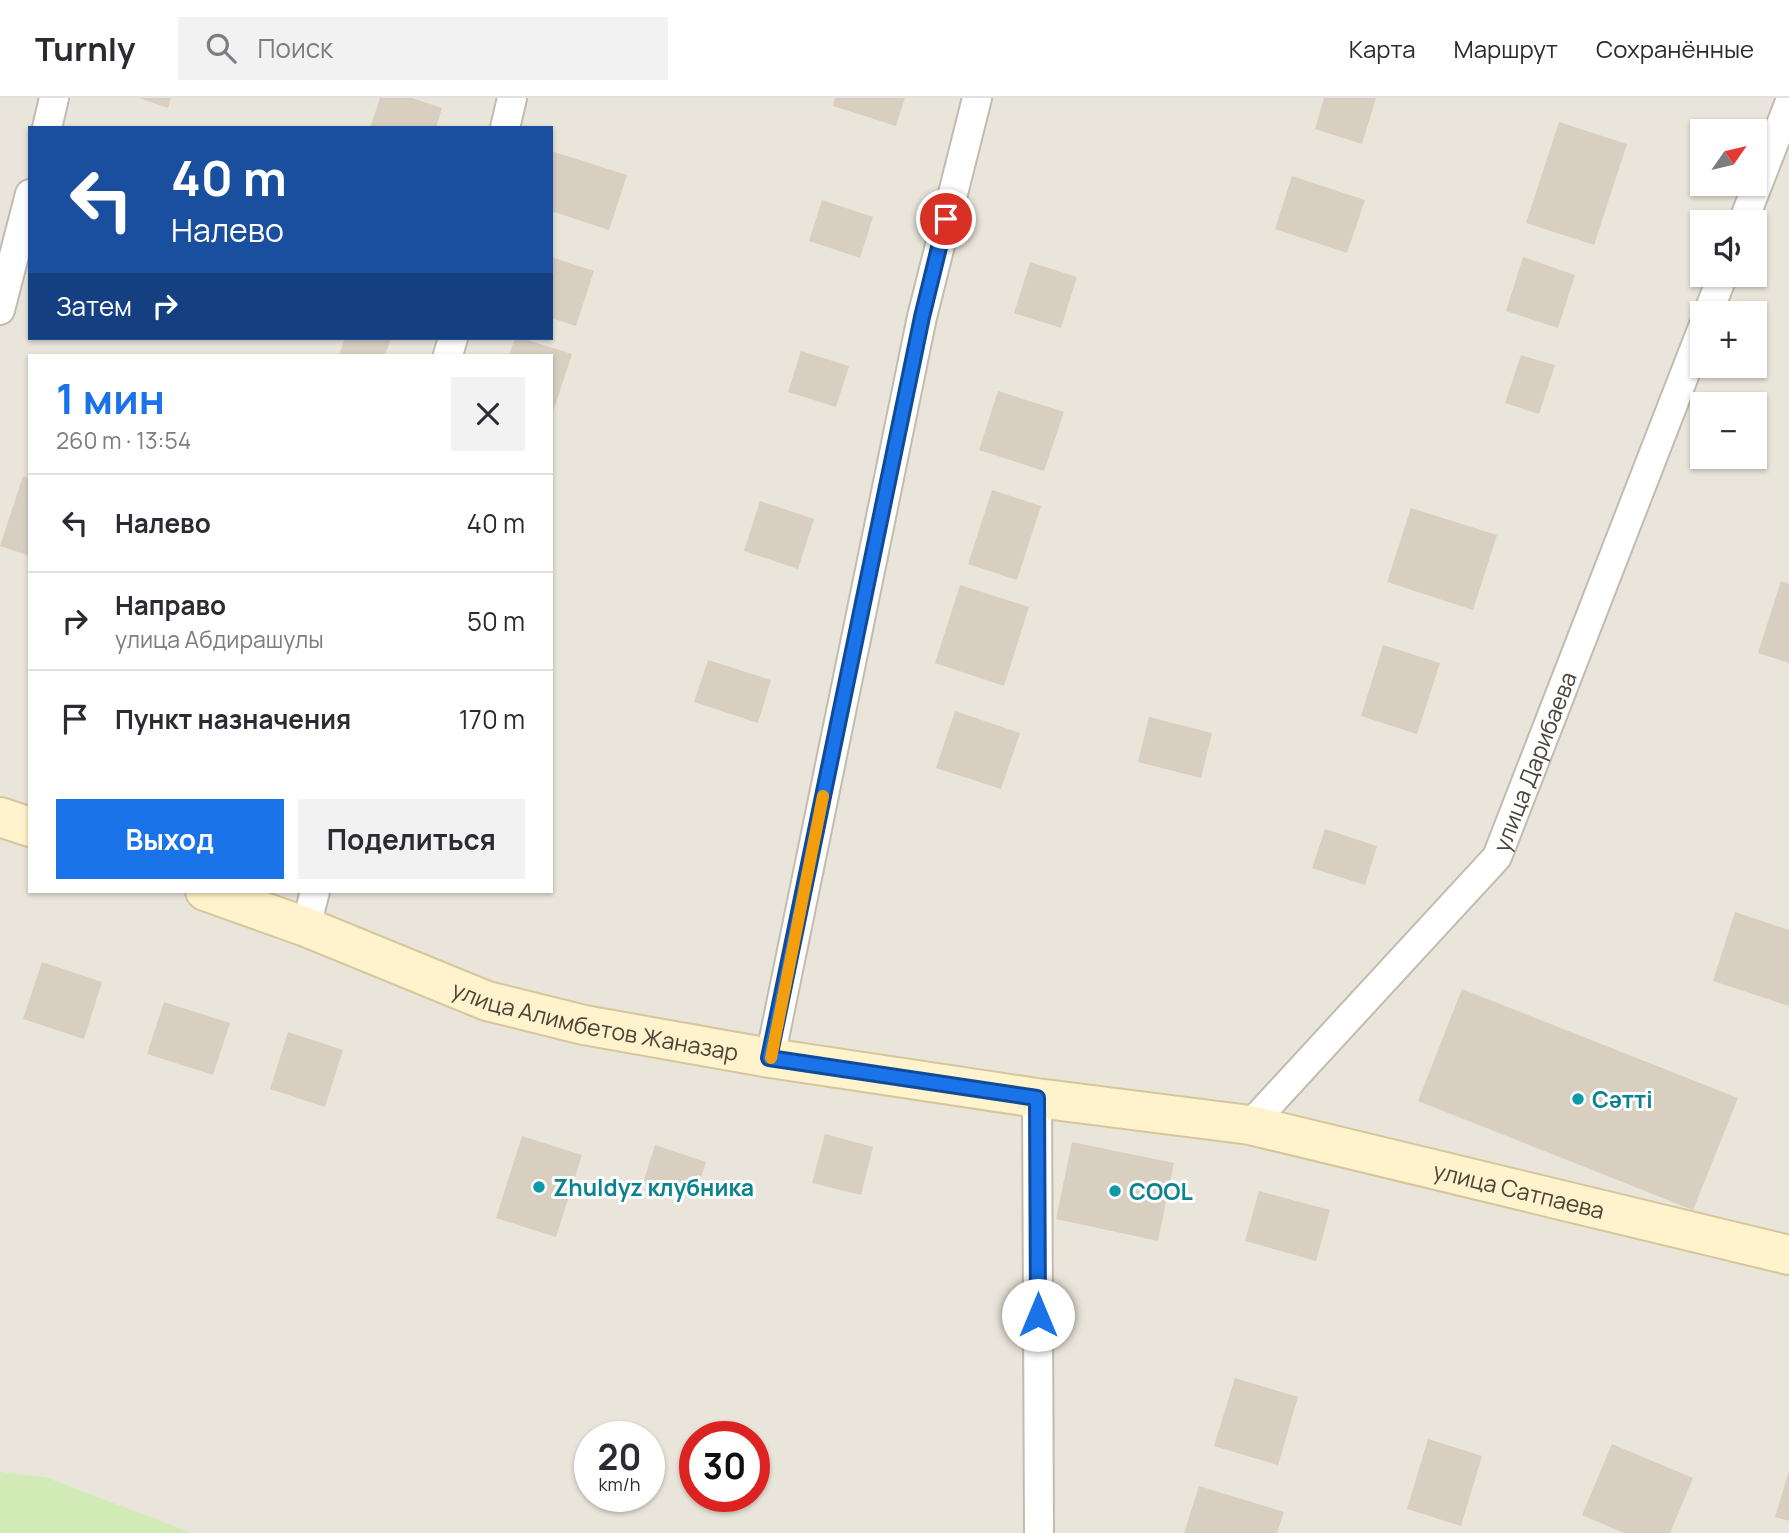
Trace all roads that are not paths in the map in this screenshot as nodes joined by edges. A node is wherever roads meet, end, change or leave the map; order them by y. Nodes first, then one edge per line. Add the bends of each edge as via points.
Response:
1 (54, 98) edge
2 (512, 98) edge
3 (977, 98) edge
4 (1789, 104) edge
5 (47, 126) edge
6 (505, 126) edge
7 (28, 202) edge
8 (1748, 210) edge
9 (0, 310) edge
10 (1690, 360) edge
11 (0, 817) edge
12 (28, 826) edge
13 (211, 893) edge
14 (314, 893) edge
15 (306, 927) junction
16 (769, 1058) junction
17 (1037, 1098) junction
18 (1250, 1125) junction
19 (1789, 1255) edge
20 (1040, 1533) edge

1 - 5 street
2 - 6 street
3 - 16 street via 922,317
4 - 8 street
7 - 9 street
10 - 18 street, улица Дарибаева via 1497,857
11 - 12 street
13 - 15 street, улица Алимбетов Жаназар
14 - 15 street
15 - 16 street, улица Алимбетов Жаназар via 487,1001 584,1025
16 - 17 street, улица Алимбетов Жаназар
17 - 18 street, улица Алимбетов Жаназар
17 - 20 street
18 - 19 street, улица Сатпаева

